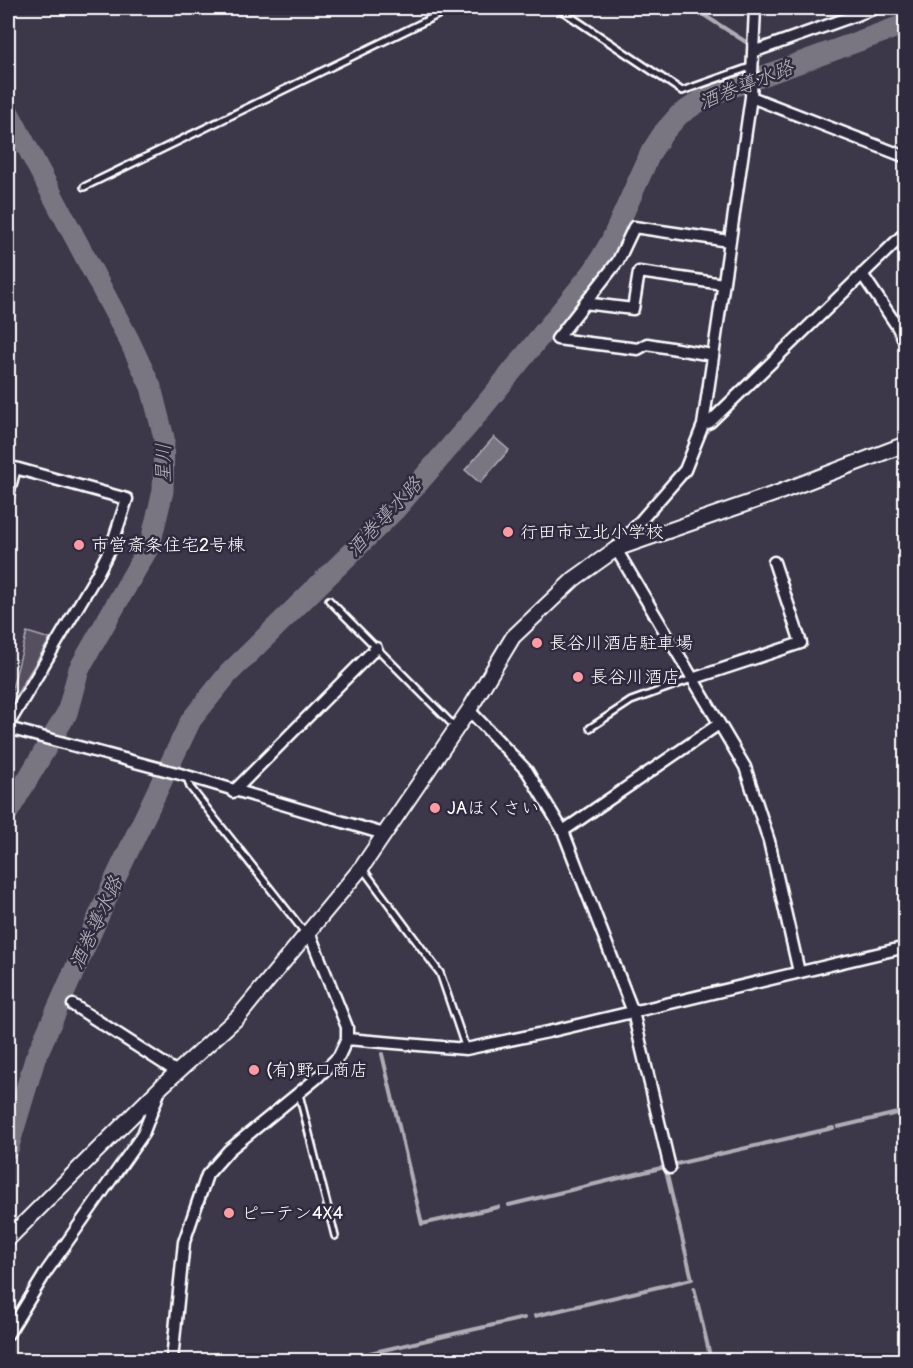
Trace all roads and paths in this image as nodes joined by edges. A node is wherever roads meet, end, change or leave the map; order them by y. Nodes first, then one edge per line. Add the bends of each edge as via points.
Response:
1 (452, 8) edge
2 (558, 8) edge
3 (755, 8) edge
4 (876, 8) edge
5 (753, 52) junction
6 (752, 68) junction
7 (751, 94) junction
8 (906, 157) edge
9 (84, 187) dead end
10 (906, 232) edge
11 (729, 241) junction
12 (862, 274) junction
13 (723, 284) junction
14 (584, 303) junction
15 (906, 344) edge
16 (712, 355) junction
17 (703, 425) junction
18 (906, 444) edge
19 (8, 495) edge
20 (616, 549) junction
21 (774, 562) dead end
22 (329, 600) dead end
23 (376, 648) junction
24 (692, 679) junction
25 (469, 710) junction
26 (719, 724) junction
27 (8, 727) edge
28 (456, 728) junction
29 (590, 728) dead end
30 (182, 775) junction
31 (233, 792) junction
32 (564, 831) junction
33 (384, 834) junction
34 (362, 867) junction
35 (309, 932) junction
36 (906, 947) edge
37 (799, 972) junction
38 (73, 1005) dead end
39 (633, 1012) junction
40 (347, 1039) junction
41 (466, 1049) junction
42 (177, 1072) junction
43 (163, 1085) junction
44 (299, 1092) junction
45 (670, 1168) dead end
46 (335, 1236) dead end
47 (8, 1239) edge
48 (8, 1334) edge
49 (172, 1360) edge

1 - 9 lane
2 - 6 lane via 682,91
3 - 5 street
4 - 5 street
5 - 6 street
6 - 7 street
7 - 8 street
7 - 11 street
10 - 12 street
11 - 13 street
11 - 14 street via 634,227 618,261
12 - 15 street
12 - 17 street
13 - 14 street via 639,272 633,309
13 - 16 street
14 - 16 street via 557,339 638,349 647,344
16 - 17 street
17 - 20 street via 685,471
18 - 20 street
19 - 27 street via 15,468 127,499 96,576
20 - 24 street
20 - 25 street via 574,579 513,637
21 - 24 street via 801,643
22 - 23 lane
23 - 28 lane
23 - 31 street
24 - 26 street
24 - 29 lane via 631,701
25 - 28 street
25 - 32 street via 527,771
26 - 32 street
26 - 37 street via 745,767 769,841
27 - 30 street
28 - 33 street
30 - 31 street
30 - 35 lane via 295,920
31 - 33 street
32 - 39 street
33 - 34 street
34 - 35 street
34 - 41 lane via 440,973
35 - 40 street via 347,1027
35 - 42 street via 238,1017
36 - 37 street
37 - 39 street
38 - 42 street
39 - 41 street
39 - 45 street
40 - 41 street
40 - 44 street via 339,1056
42 - 43 street
43 - 47 street
43 - 48 street via 143,1134 46,1272
44 - 46 lane
44 - 49 street via 229,1150 207,1175 184,1242

